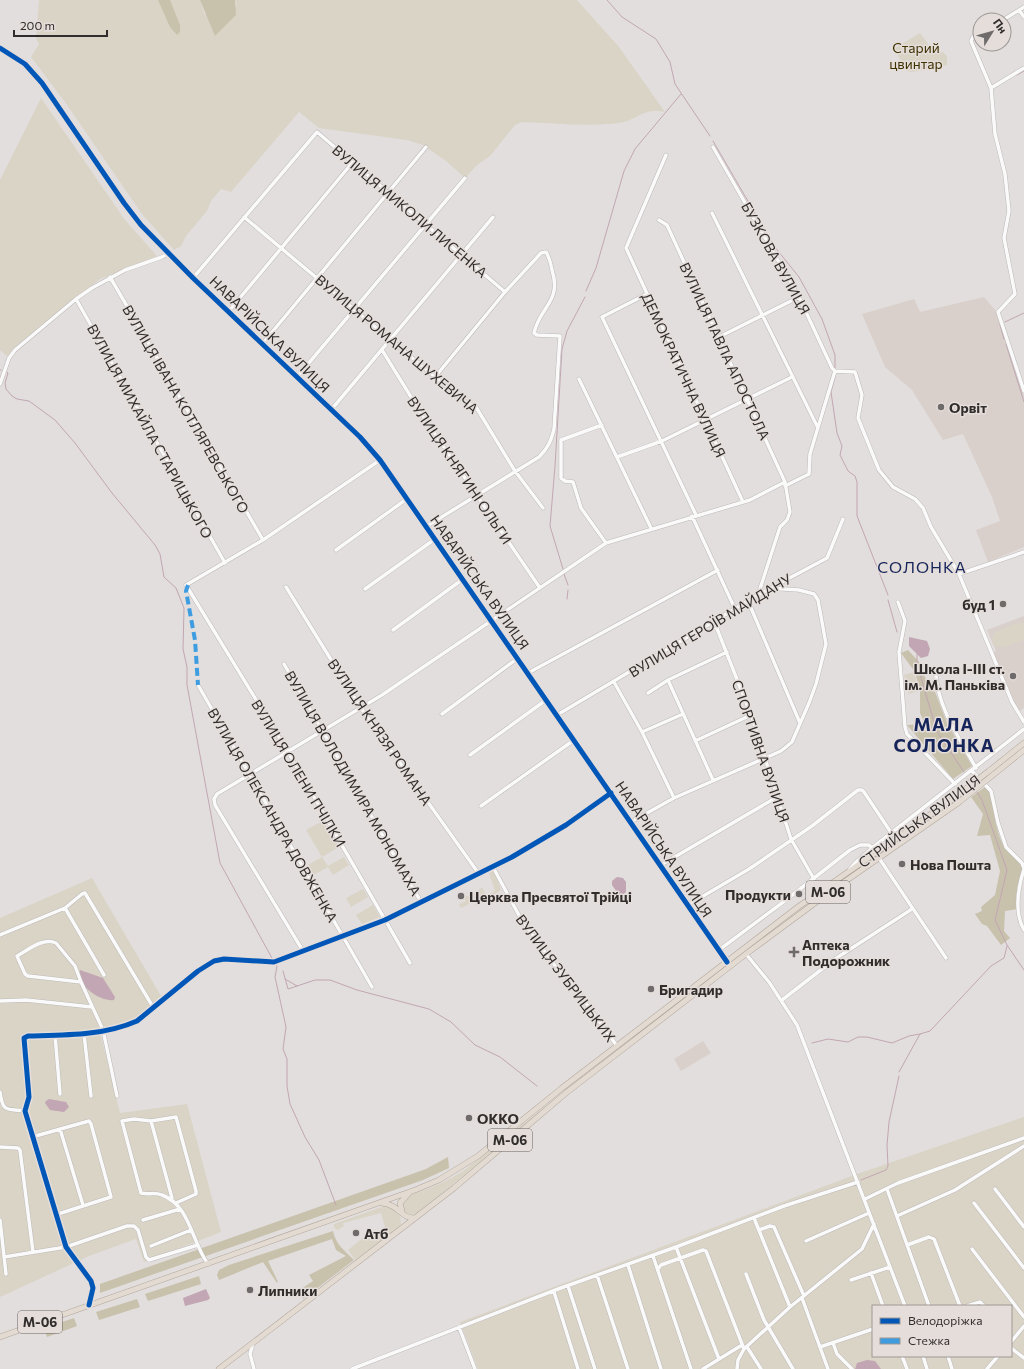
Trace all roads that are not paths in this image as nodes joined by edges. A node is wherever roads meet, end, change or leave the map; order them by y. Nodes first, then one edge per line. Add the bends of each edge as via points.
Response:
1 (1024, 7) edge
2 (1019, 10) junction
3 (1012, 14) edge
4 (1024, 17) edge
5 (0, 48) edge
6 (976, 52) edge
7 (1024, 68) edge
8 (991, 88) junction
9 (426, 147) dead end
10 (713, 147) dead end
11 (666, 155) dead end
12 (352, 162) junction
13 (465, 178) dead end
14 (389, 193) junction
15 (712, 213) dead end
16 (244, 217) junction
17 (493, 217) dead end
18 (659, 220) dead end
19 (426, 224) junction
20 (281, 248) junction
21 (169, 253) junction
22 (462, 254) junction
23 (110, 277) junction
24 (318, 277) junction
25 (193, 278) junction
26 (505, 292) junction
27 (647, 294) junction
28 (799, 297) junction
29 (76, 299) junction
30 (354, 308) junction
31 (229, 311) junction
32 (762, 316) junction
33 (718, 337) junction
34 (391, 339) junction
35 (263, 344) junction
36 (382, 350) junction
37 (834, 371) junction
38 (297, 377) junction
39 (434, 377) junction
40 (792, 377) junction
41 (579, 379) dead end
42 (0, 384) edge
43 (1024, 391) edge
44 (747, 399) junction
45 (331, 410) junction
46 (705, 421) junction
47 (602, 425) junction
48 (818, 428) junction
49 (662, 441) junction
50 (617, 456) junction
51 (380, 460) junction
52 (515, 471) junction
53 (785, 484) junction
54 (476, 495) junction
55 (408, 498) junction
56 (742, 502) junction
57 (543, 508) dead end
58 (694, 516) junction
59 (843, 519) dead end
60 (427, 526) junction
61 (651, 528) junction
62 (435, 539) junction
63 (262, 540) junction
64 (606, 543) junction
65 (336, 550) dead end
66 (1024, 552) edge
67 (225, 563) junction
68 (718, 570) junction
69 (959, 574) junction
70 (463, 579) junction
71 (286, 587) dead end
72 (540, 588) junction
73 (769, 588) junction
74 (365, 589) dead end
75 (758, 595) junction
76 (748, 601) junction
77 (898, 602) dead end
78 (735, 609) junction
79 (491, 620) junction
80 (714, 621) junction
81 (393, 630) dead end
82 (727, 652) junction
83 (518, 658) junction
84 (284, 664) dead end
85 (528, 673) junction
86 (936, 676) dead end
87 (668, 680) junction
88 (614, 682) junction
89 (198, 685) dead end
90 (648, 693) dead end
91 (546, 700) junction
92 (361, 708) junction
93 (442, 714) dead end
94 (683, 714) junction
95 (557, 715) junction
96 (751, 715) junction
97 (1024, 722) edge
98 (800, 723) junction
99 (1024, 729) edge
100 (323, 731) junction
101 (642, 732) junction
102 (574, 740) junction
103 (695, 740) junction
104 (1024, 743) edge
105 (1024, 750) edge
106 (288, 752) junction
107 (470, 755) dead end
108 (765, 758) junction
109 (976, 768) junction
110 (972, 771) junction
111 (991, 773) junction
112 (249, 774) junction
113 (713, 780) junction
114 (955, 784) junction
115 (611, 793) junction
116 (777, 797) junction
117 (674, 798) junction
118 (481, 806) dead end
119 (631, 822) junction
120 (892, 834) junction
121 (791, 839) junction
122 (872, 848) junction
123 (879, 858) junction
124 (661, 865) junction
125 (493, 867) junction
126 (1024, 868) edge
127 (848, 872) junction
128 (479, 874) junction
129 (814, 879) junction
130 (421, 902) junction
131 (688, 905) junction
132 (65, 908) junction
133 (912, 909) junction
134 (385, 920) junction
135 (1024, 930) edge
136 (0, 935) edge
137 (342, 935) junction
138 (719, 950) junction
139 (304, 951) junction
140 (746, 954) junction
141 (946, 958) dead end
142 (727, 962) junction
143 (410, 963) dead end
144 (104, 975) dead end
145 (81, 982) junction
146 (372, 987) dead end
147 (782, 1000) junction
148 (0, 1001) edge
149 (92, 1007) junction
150 (153, 1007) junction
151 (103, 1030) junction
152 (84, 1034) junction
153 (55, 1035) junction
154 (617, 1047) junction
155 (0, 1092) edge
156 (60, 1094) dead end
157 (91, 1096) dead end
158 (116, 1096) dead end
159 (0, 1097) edge
160 (25, 1111) junction
161 (151, 1121) junction
162 (60, 1130) junction
163 (32, 1137) junction
164 (1024, 1138) edge
165 (0, 1146) edge
166 (1024, 1146) edge
167 (858, 1182) junction
168 (887, 1189) junction
169 (995, 1189) dead end
170 (415, 1190) junction
171 (172, 1198) junction
172 (864, 1199) junction
173 (176, 1203) junction
174 (377, 1203) junction
175 (974, 1203) dead end
176 (83, 1205) junction
177 (180, 1209) junction
178 (870, 1212) junction
179 (402, 1213) junction
180 (55, 1215) junction
181 (897, 1216) junction
182 (415, 1218) junction
183 (754, 1218) junction
184 (0, 1220) edge
185 (143, 1220) dead end
186 (874, 1224) junction
187 (1024, 1227) edge
188 (192, 1230) junction
189 (758, 1230) junction
190 (806, 1241) dead end
191 (198, 1245) junction
192 (907, 1245) junction
193 (151, 1246) dead end
194 (66, 1247) junction
195 (676, 1247) junction
196 (972, 1249) dead end
197 (33, 1252) junction
198 (653, 1256) junction
199 (4, 1257) junction
200 (680, 1259) junction
201 (208, 1264) junction
202 (628, 1265) junction
203 (890, 1266) junction
204 (1024, 1268) edge
205 (658, 1269) junction
206 (871, 1273) junction
207 (6, 1274) dead end
208 (746, 1274) dead end
209 (597, 1275) junction
210 (851, 1280) dead end
211 (568, 1286) junction
212 (554, 1292) junction
213 (803, 1297) junction
214 (89, 1305) junction
215 (883, 1305) edge
216 (905, 1305) edge
217 (929, 1305) edge
218 (960, 1305) edge
219 (970, 1305) edge
220 (983, 1305) edge
221 (790, 1307) junction
222 (1024, 1317) edge
223 (1024, 1326) edge
224 (459, 1327) junction
225 (768, 1327) junction
226 (872, 1329) edge
227 (1020, 1331) junction
228 (1024, 1334) edge
229 (0, 1337) edge
230 (1012, 1341) edge
231 (254, 1343) junction
232 (833, 1343) junction
233 (742, 1345) junction
234 (820, 1347) junction
235 (746, 1348) junction
236 (1012, 1349) edge
237 (241, 1352) junction
238 (250, 1354) junction
239 (902, 1357) edge
240 (923, 1357) edge
241 (948, 1357) edge
242 (997, 1357) edge
243 (1024, 1358) edge
244 (719, 1359) junction
245 (219, 1369) edge
246 (254, 1369) edge
247 (352, 1369) edge
248 (475, 1369) edge
249 (578, 1369) edge
250 (595, 1369) edge
251 (628, 1369) edge
252 (661, 1369) edge
253 (691, 1369) edge
254 (703, 1369) edge
255 (737, 1369) edge
256 (761, 1369) edge
257 (793, 1369) edge
258 (828, 1369) edge
259 (852, 1369) edge
260 (907, 1369) edge
261 (928, 1369) edge
262 (952, 1369) edge
263 (987, 1369) edge

1 - 2 street
2 - 3 street
2 - 4 street
5 - 21 street, НАВАРІЙСЬКА ВУЛИЦЯ via 25,64 42,83 132,214
6 - 8 street
7 - 8 street
8 - 43 street via 995,134 1009,211 1004,238 1015,294 998,312
9 - 14 street
10 - 28 street, БУЗКОВА ВУЛИЦЯ
11 - 27 street, ДЕМОКРАТИЧНА ВУЛИЦЯ via 626,248
12 - 14 street, ВУЛИЦЯ МИКОЛИ ЛИСЕНКА
12 - 16 street, ВУЛИЦЯ МИКОЛИ ЛИСЕНКА via 319,133 315,133
12 - 20 street
13 - 19 street
14 - 19 street, ВУЛИЦЯ МИКОЛИ ЛИСЕНКА
14 - 24 street
15 - 32 street
16 - 20 street, ВУЛИЦЯ РОМАНА ШУХЕВИЧА
16 - 25 street
17 - 22 street
18 - 33 street, ВУЛИЦЯ ПАВЛА АПОСТОЛА via 667,225
19 - 22 street, ВУЛИЦЯ МИКОЛИ ЛИСЕНКА
19 - 30 street
20 - 24 street, ВУЛИЦЯ РОМАНА ШУХЕВИЧА
20 - 31 street
21 - 23 street
21 - 25 street, НАВАРІЙСЬКА ВУЛИЦЯ
22 - 26 street, ВУЛИЦЯ МИКОЛИ ЛИСЕНКА
22 - 34 street
23 - 29 street
23 - 63 street, ВУЛИЦЯ ІВАНА КОТЛЯРЕВСЬКОГО
24 - 30 street, ВУЛИЦЯ РОМАНА ШУХЕВИЧА
24 - 35 street
25 - 31 street, НАВАРІЙСЬКА ВУЛИЦЯ
26 - 39 street
26 - 52 street via 541,253 546,252 556,280 555,289 553,298 545,308 534,333 560,336 554,429 552,441 547,448
27 - 46 street, ДЕМОКРАТИЧНА ВУЛИЦЯ
27 - 49 street via 602,317
28 - 32 street
28 - 37 street, БУЗКОВА ВУЛИЦЯ
29 - 42 street via 15,350 9,358
29 - 67 street, ВУЛИЦЯ МИХАЙЛА СТАРИЦЬКОГО
30 - 34 street, ВУЛИЦЯ РОМАНА ШУХЕВИЧА
30 - 38 street
31 - 35 street, НАВАРІЙСЬКА ВУЛИЦЯ
32 - 33 street
32 - 40 street
33 - 44 street, ВУЛИЦЯ ПАВЛА АПОСТОЛА
34 - 36 street
34 - 39 street, ВУЛИЦЯ РОМАНА ШУХЕВИЧА
35 - 38 street, НАВАРІЙСЬКА ВУЛИЦЯ
36 - 45 street
36 - 54 street, ВУЛИЦЯ КНЯГИНІ ОЛЬГИ
37 - 48 street
37 - 69 street via 855,372 862,394 858,418 879,470 893,487 915,499 923,508 931,527
38 - 45 street, НАВАРІЙСЬКА ВУЛИЦЯ
39 - 52 street, ВУЛИЦЯ РОМАНА ШУХЕВИЧА via 468,404 476,407
40 - 44 street
40 - 48 street
41 - 47 street
44 - 46 street
44 - 53 street, ВУЛИЦЯ ПАВЛА АПОСТОЛА
45 - 51 street, НАВАРІЙСЬКА ВУЛИЦЯ
46 - 49 street
46 - 56 street, ДЕМОКРАТИЧНА ВУЛИЦЯ
47 - 50 street
47 - 64 street via 561,440 561,478 573,482 581,508
48 - 53 street via 810,454 809,474
49 - 50 street
49 - 58 street
50 - 61 street
51 - 55 street, НАВАРІЙСЬКА ВУЛИЦЯ
51 - 63 street
52 - 54 street
52 - 57 street, ВУЛИЦЯ РОМАНА ШУХЕВИЧА
53 - 56 street
53 - 75 street, ВУЛИЦЯ ПАВЛА АПОСТОЛА via 790,512 780,527
54 - 60 street
54 - 72 street, ВУЛИЦЯ КНЯГИНІ ОЛЬГИ
55 - 60 street, НАВАРІЙСЬКА ВУЛИЦЯ
55 - 65 street
56 - 58 street
58 - 61 street
58 - 68 street
59 - 73 street, ВУЛИЦЯ ГЕРОЇВ МАЙДАНУ via 827,558
60 - 62 street, НАВАРІЙСЬКА ВУЛИЦЯ
61 - 64 street
62 - 70 street, НАВАРІЙСЬКА ВУЛИЦЯ
62 - 74 street
63 - 67 street
64 - 72 street
66 - 69 street
67 - 106 street, ВУЛИЦЯ ОЛЕНИ ПЧІЛКИ via 187,585
68 - 78 street
68 - 85 street
69 - 97 street via 1012,702
70 - 79 street, НАВАРІЙСЬКА ВУЛИЦЯ
70 - 81 street
71 - 92 street, ВУЛИЦЯ КНЯЗЯ РОМАНА
72 - 79 street
73 - 75 street, ВУЛИЦЯ ГЕРОЇВ МАЙДАНУ
73 - 98 street via 808,591 818,600 826,644 816,684
75 - 76 street, ВУЛИЦЯ ГЕРОЇВ МАЙДАНУ
76 - 78 street, ВУЛИЦЯ ГЕРОЇВ МАЙДАНУ
76 - 98 street
77 - 114 street via 904,621 899,652 907,734
78 - 80 street, ВУЛИЦЯ ГЕРОЇВ МАЙДАНУ
79 - 83 street, НАВАРІЙСЬКА ВУЛИЦЯ
79 - 92 street
80 - 82 street, СПОРТИВНА ВУЛИЦЯ
80 - 88 street, ВУЛИЦЯ ГЕРОЇВ МАЙДАНУ
82 - 87 street
82 - 96 street, СПОРТИВНА ВУЛИЦЯ
83 - 85 street, НАВАРІЙСЬКА ВУЛИЦЯ
83 - 93 street
84 - 100 street, ВУЛИЦЯ ВОЛОДИМИРА МОНОМАХА
85 - 91 street, НАВАРІЙСЬКА ВУЛИЦЯ
86 - 109 street via 936,684 948,720
87 - 90 street
87 - 94 street
88 - 95 street, ВУЛИЦЯ ГЕРОЇВ МАЙДАНУ
88 - 101 street
89 - 112 street, ВУЛИЦЯ ОЛЕКСАНДРА ДОВЖЕНКА
91 - 95 street, НАВАРІЙСЬКА ВУЛИЦЯ
91 - 107 street
92 - 100 street
92 - 128 street, ВУЛИЦЯ КНЯЗЯ РОМАНА
94 - 101 street
94 - 103 street
95 - 102 street, НАВАРІЙСЬКА ВУЛИЦЯ
96 - 103 street
96 - 108 street, СПОРТИВНА ВУЛИЦЯ
98 - 108 street via 790,746
99 - 109 street
100 - 106 street
100 - 130 street, ВУЛИЦЯ ВОЛОДИМИРА МОНОМАХА
101 - 117 street
102 - 115 street, НАВАРІЙСЬКА ВУЛИЦЯ
102 - 118 street
103 - 113 street
104 - 111 highway, СТРИЙСЬКА ВУЛИЦЯ / М-06
105 - 111 highway, СТРИЙСЬКА ВУЛИЦЯ / М-06
106 - 112 street
106 - 134 street, ВУЛИЦЯ ОЛЕНИ ПЧІЛКИ
108 - 113 street
108 - 116 street, СПОРТИВНА ВУЛИЦЯ
109 - 110 street
110 - 114 street
110 - 126 street via 992,790 998,823 1006,847
111 - 123 highway, СТРИЙСЬКА ВУЛИЦЯ / М-06, bridge via 958,803
111 - 127 highway, СТРИЙСЬКА ВУЛИЦЯ / М-06, bridge
112 - 137 street, ВУЛИЦЯ ОЛЕКСАНДРА ДОВЖЕНКА
112 - 139 street via 216,794 215,805
113 - 117 street
114 - 120 street
115 - 119 street, НАВАРІЙСЬКА ВУЛИЦЯ
115 - 125 street via 566,825
116 - 121 street, СПОРТИВНА ВУЛИЦЯ
116 - 124 street
117 - 119 street
119 - 124 street, НАВАРІЙСЬКА ВУЛИЦЯ
120 - 121 street via 864,792 860,790
120 - 122 street
121 - 129 street, СПОРТИВНА ВУЛИЦЯ
121 - 131 street via 749,869
122 - 127 street
122 - 129 street via 869,845 854,847
123 - 133 street
123 - 140 highway, СТРИЙСЬКА ВУЛИЦЯ / М-06
124 - 131 street, НАВАРІЙСЬКА ВУЛИЦЯ
125 - 128 street
125 - 154 street, ВУЛИЦЯ ЗУБРИЦЬКИХ via 521,920 559,971 567,977
126 - 135 street via 1018,888 1019,917
127 - 142 highway, СТРИЙСЬКА ВУЛИЦЯ / М-06
128 - 130 street
129 - 138 street
130 - 134 street
131 - 138 street, НАВАРІЙСЬКА ВУЛИЦЯ
132 - 136 street
132 - 144 street
132 - 150 street via 82,894 87,895
133 - 141 street
133 - 147 street via 835,960
134 - 137 street
134 - 143 street, ВУЛИЦЯ ОЛЕНИ ПЧІЛКИ
137 - 139 street
137 - 146 street, ВУЛИЦЯ ОЛЕКСАНДРА ДОВЖЕНКА
138 - 142 street, НАВАРІЙСЬКА ВУЛИЦЯ
139 - 150 street via 274,962 224,959 214,961
140 - 147 street
140 - 182 highway, СТРИЙСЬКА ВУЛИЦЯ / М-06 via 566,1093
142 - 154 highway, СТРИЙСЬКА ВУЛИЦЯ / М-06
145 - 145 street via 75,966 56,942 47,941 17,956 28,976
145 - 149 street
147 - 167 street via 798,1025
148 - 149 street via 26,1000
149 - 151 street
150 - 151 street via 127,1026
151 - 152 street
151 - 158 street
152 - 153 street
152 - 157 street
153 - 156 street
153 - 160 street via 24,1038 29,1097
154 - 170 highway, СТРИЙСЬКА ВУЛИЦЯ / М-06 via 478,1156 439,1180
155 - 159 street
159 - 160 street via 2,1105 8,1111
160 - 163 street
161 - 171 street
161 - 171 street via 122,1121 141,1193 155,1192
161 - 173 street via 176,1117 177,1119 196,1194
162 - 163 street
162 - 176 street
162 - 176 street via 89,1121 91,1124 111,1197
163 - 180 street
164 - 168 street
165 - 197 street via 20,1150
166 - 181 street via 955,1190
167 - 172 street
167 - 183 street
168 - 172 street
168 - 181 street
169 - 187 street
170 - 174 highway, М-06
170 - 179 highway via 402,1199
171 - 173 street
172 - 178 street
173 - 177 street
174 - 179 highway via 392,1205
174 - 201 highway, М-06
175 - 204 street
176 - 180 street
177 - 185 street
177 - 188 street
178 - 186 street
178 - 190 street
179 - 182 highway
180 - 194 street
181 - 192 street
182 - 231 highway, М-06
183 - 189 street
183 - 195 street
184 - 199 street
186 - 203 street
186 - 213 street via 862,1249
188 - 191 street
188 - 193 street
189 - 213 street via 774,1226
189 - 221 street
191 - 194 street via 149,1260 138,1230 134,1226 128,1226
191 - 201 street
192 - 217 street
192 - 218 street via 929,1237 934,1240
194 - 197 street
194 - 214 street via 91,1281 93,1288
195 - 198 street
195 - 200 street
196 - 222 street
197 - 199 street
198 - 202 street
198 - 205 street
199 - 207 street
200 - 205 street via 661,1265
200 - 233 street via 706,1251
200 - 244 street
201 - 214 highway, М-06
202 - 209 street
202 - 252 street
203 - 206 street
203 - 216 street
205 - 253 street
206 - 210 street
206 - 215 street
208 - 225 street
209 - 211 street
209 - 251 street
211 - 212 street
211 - 250 street
212 - 224 street
212 - 249 street
213 - 221 street
213 - 234 street
214 - 229 highway, М-06
219 - 220 street via 980,1302
221 - 225 street
223 - 227 street
224 - 247 street
224 - 248 street
225 - 235 street
225 - 257 street
226 - 232 street
227 - 228 street
227 - 230 street
231 - 237 highway, М-06
231 - 238 street
232 - 234 street
232 - 259 street via 837,1354
233 - 235 street
233 - 244 street
234 - 258 street
235 - 255 street via 738,1360
235 - 256 street
236 - 243 street
237 - 238 street
237 - 245 highway, М-06
238 - 246 street
239 - 260 street
240 - 261 street
241 - 262 street
242 - 263 street
244 - 254 street

